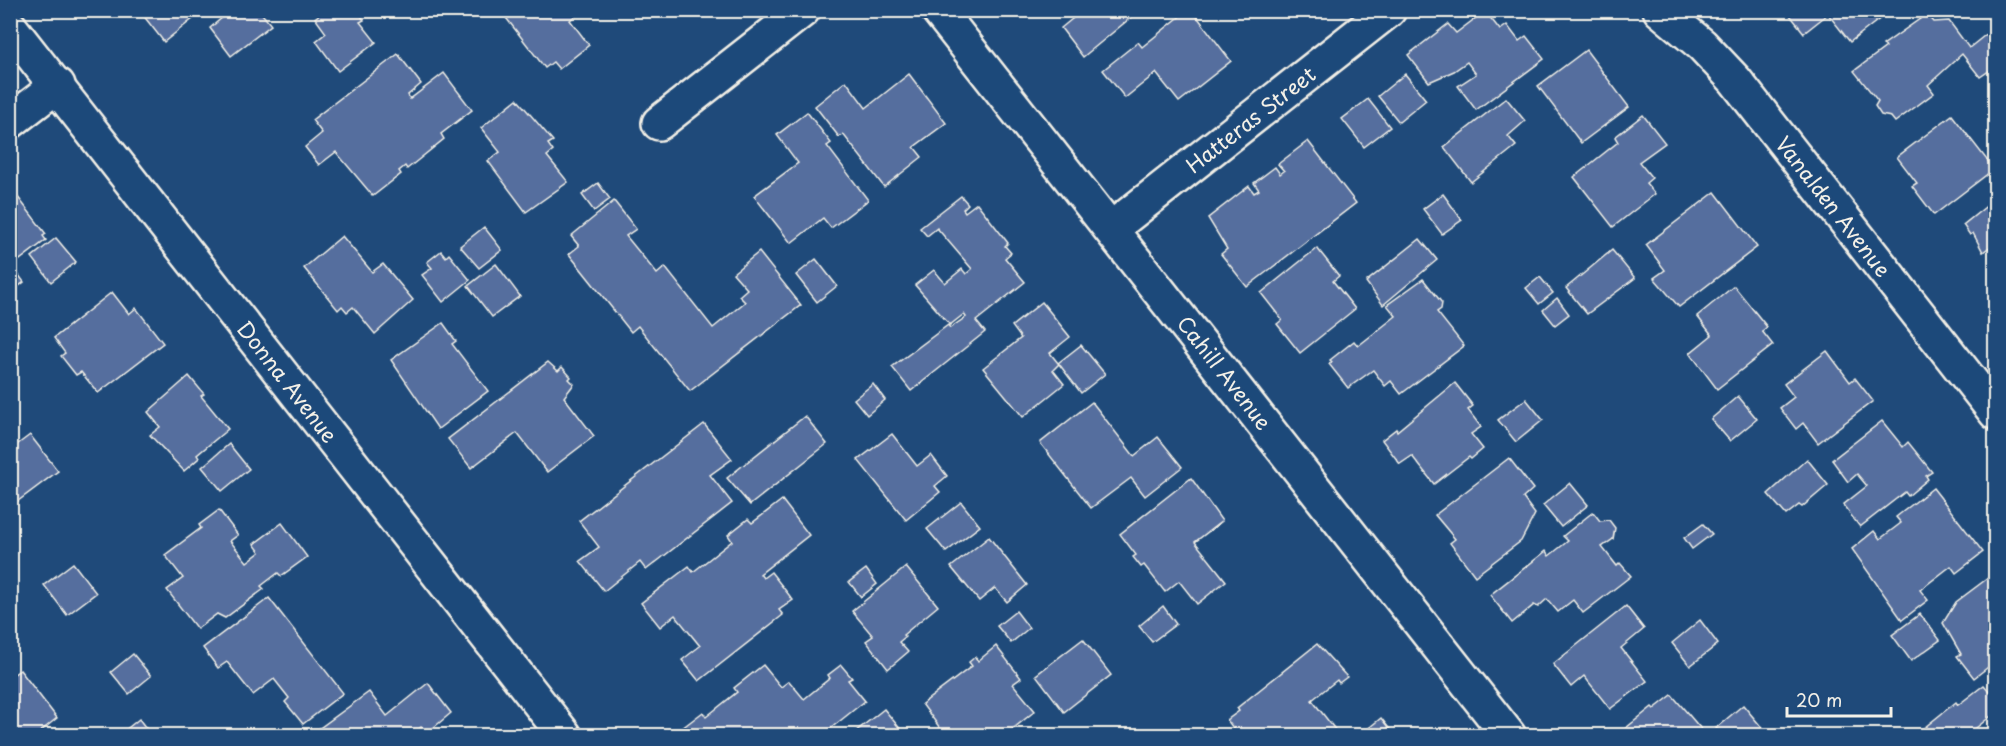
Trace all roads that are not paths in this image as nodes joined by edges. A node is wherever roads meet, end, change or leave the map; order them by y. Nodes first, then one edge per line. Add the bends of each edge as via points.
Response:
1 (802, 10) edge
2 (938, 10) edge
3 (1389, 10) edge
4 (1660, 10) edge
5 (10, 27) edge
6 (58, 85) junction
7 (10, 122) edge
8 (659, 123) dead end
9 (1112, 228) junction
10 (1995, 413) edge
11 (565, 735) edge
12 (1509, 735) edge

1 - 8 street
2 - 9 street, Cahill Avenue
3 - 9 street, Hatteras Street
4 - 10 street, Vanalden Avenue via 1702,45 1735,80
5 - 6 street, Donna Avenue
6 - 7 street
6 - 11 street, Donna Avenue
9 - 12 street, Cahill Avenue

